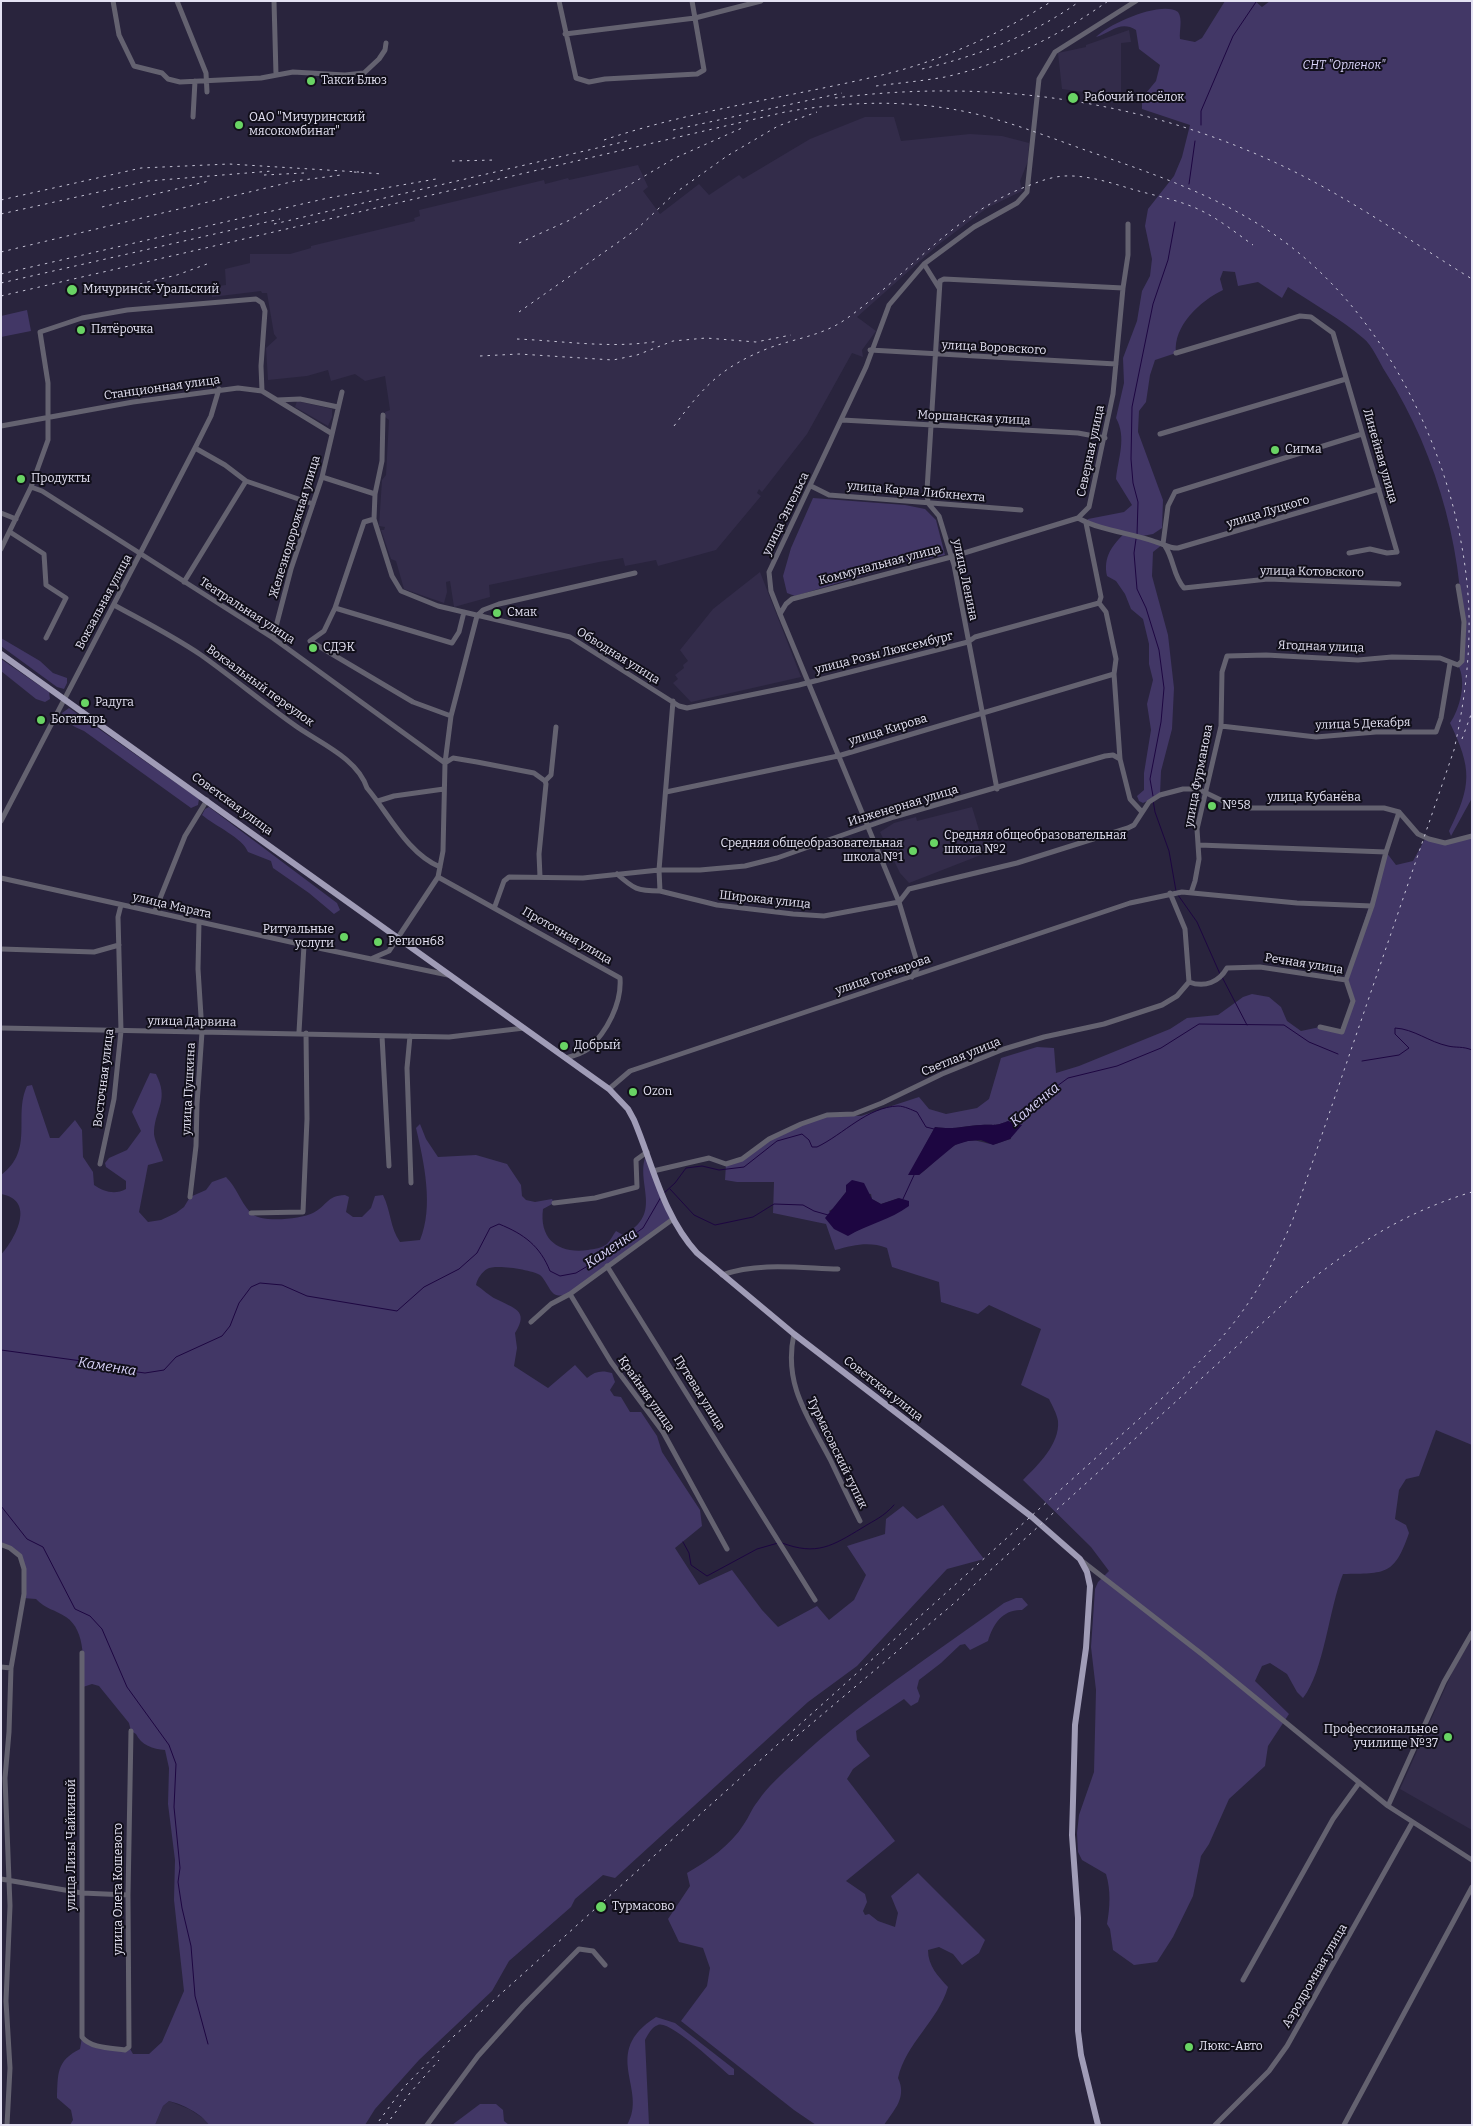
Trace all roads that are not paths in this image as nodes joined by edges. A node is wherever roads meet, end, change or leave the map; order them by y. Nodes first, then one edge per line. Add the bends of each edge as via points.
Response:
1 (113, 1) edge
2 (177, 1) edge
3 (274, 1) edge
4 (559, 1) edge
5 (692, 1) edge
6 (761, 1) edge
7 (1136, 1) edge
8 (695, 18) junction
9 (565, 34) junction
10 (386, 43) dead end
11 (276, 75) junction
12 (207, 80) junction
13 (195, 81) junction
14 (207, 92) dead end
15 (193, 117) dead end
16 (1128, 224) dead end
17 (924, 264) junction
18 (939, 288) junction
19 (1123, 288) junction
20 (870, 350) junction
21 (1176, 353) dead end
22 (936, 355) junction
23 (1116, 364) junction
24 (1346, 379) junction
25 (219, 389) junction
26 (262, 391) junction
27 (342, 392) dead end
28 (276, 400) junction
29 (338, 407) junction
30 (383, 416) dead end
31 (49, 417) junction
32 (842, 420) junction
33 (1, 426) edge
34 (932, 426) junction
35 (331, 433) junction
36 (1160, 434) dead end
37 (1362, 434) junction
38 (1104, 438) junction
39 (195, 448) junction
40 (322, 477) junction
41 (246, 481) junction
42 (811, 486) junction
43 (31, 487) junction
44 (1379, 489) junction
45 (375, 494) junction
46 (928, 503) junction
47 (313, 504) junction
48 (1021, 510) dead end
49 (1, 513) edge
50 (1078, 518) junction
51 (16, 519) junction
52 (374, 519) junction
53 (1086, 523) junction
54 (10, 532) junction
55 (1164, 544) junction
56 (1, 549) edge
57 (1349, 553) dead end
58 (140, 554) junction
59 (951, 557) junction
60 (635, 573) dead end
61 (184, 582) junction
62 (1399, 584) dead end
63 (1458, 586) dead end
64 (1099, 603) junction
65 (114, 605) junction
66 (335, 608) junction
67 (464, 612) junction
68 (780, 614) junction
69 (477, 616) junction
70 (46, 638) dead end
71 (272, 638) junction
72 (968, 642) junction
73 (1, 654) edge
74 (1223, 662) joint
75 (1450, 663) junction
76 (1114, 674) junction
77 (807, 682) junction
78 (64, 697) junction
79 (673, 701) junction
80 (982, 713) junction
81 (451, 716) junction
82 (1220, 726) junction
83 (556, 727) dead end
84 (838, 756) junction
85 (1120, 759) junction
86 (445, 763) junction
87 (545, 781) junction
88 (444, 789) junction
89 (997, 789) junction
90 (666, 792) junction
91 (1205, 792) junction
92 (207, 800) junction
93 (378, 802) junction
94 (1142, 812) junction
95 (1399, 812) junction
96 (1, 821) edge
97 (868, 827) junction
98 (1472, 836) edge
99 (1199, 845) junction
100 (1386, 852) junction
101 (440, 867) junction
102 (659, 870) junction
103 (617, 874) junction
104 (438, 877) junction
105 (540, 877) junction
106 (1, 878) edge
107 (660, 891) junction
108 (1173, 893) junction
109 (1190, 893) junction
110 (898, 902) junction
111 (121, 905) junction
112 (495, 906) junction
113 (1372, 906) junction
114 (155, 911) junction
115 (200, 922) junction
116 (399, 937) junction
117 (119, 945) junction
118 (304, 946) junction
119 (1, 949) edge
120 (339, 952) joint
121 (372, 958) junction
122 (449, 975) junction
123 (912, 977) junction
124 (1346, 980) junction
125 (1189, 982) junction
126 (1320, 1027) dead end
127 (1, 1028) edge
128 (524, 1028) junction
129 (121, 1031) junction
130 (202, 1032) junction
131 (299, 1032) junction
132 (306, 1033) junction
133 (382, 1036) junction
134 (410, 1036) junction
135 (566, 1058) junction
136 (609, 1089) junction
137 (647, 1152) junction
138 (100, 1164) dead end
139 (389, 1166) dead end
140 (654, 1171) junction
141 (410, 1183) dead end
142 (190, 1197) dead end
143 (554, 1203) dead end
144 (251, 1213) dead end
145 (672, 1219) junction
146 (607, 1266) junction
147 (838, 1269) dead end
148 (722, 1276) junction
149 (570, 1294) junction
150 (531, 1322) dead end
151 (794, 1334) junction
152 (860, 1522) dead end
153 (2, 1545) dead end
154 (727, 1549) dead end
155 (1080, 1559) junction
156 (815, 1600) dead end
157 (1472, 1633) edge
158 (82, 1652) dead end
159 (1, 1667) edge
160 (11, 1668) junction
161 (131, 1731) dead end
162 (1359, 1783) junction
163 (1388, 1806) junction
164 (1412, 1823) junction
165 (1472, 1860) edge
166 (1, 1879) edge
167 (9, 1882) junction
168 (1472, 1887) edge
169 (82, 1893) junction
170 (128, 1896) junction
171 (605, 1965) dead end
172 (1243, 1980) dead end
173 (129, 2047) joint
174 (7, 2125) edge
175 (427, 2125) edge
176 (1098, 2125) edge
177 (1215, 2125) edge
178 (1344, 2125) edge

1 - 13 street via 120,35 134,66 174,80
2 - 12 street
3 - 11 street
4 - 9 street
5 - 8 street
6 - 8 street
7 - 17 street, улица Энгельса via 1055,52 1048,62 1039,79 1027,192 1017,203 974,227
8 - 9 street
8 - 9 street via 704,70 697,74 589,82 576,78
10 - 11 street via 379,59 364,73 293,72
11 - 12 street
12 - 13 street
12 - 14 street
13 - 15 street
16 - 19 street, Северная улица via 1130,238
17 - 18 street
17 - 20 street, улица Энгельса via 889,305
18 - 19 street via 940,281 944,279
18 - 22 street
19 - 23 street, Северная улица
20 - 22 street, улица Воровского
20 - 32 street, улица Энгельса via 866,367
21 - 24 street, Линейная улица via 1300,316 1311,317 1333,333
22 - 23 street, улица Воровского
22 - 34 street
23 - 38 street, Северная улица via 1110,420
24 - 36 street
24 - 37 street, Линейная улица
25 - 26 street, Станционная улица
25 - 31 street, Станционная улица
25 - 39 street, Вокзальная улица via 211,416
26 - 28 street, Станционная улица
26 - 31 street via 265,311 256,299 127,310 82,318 40,332
27 - 29 street, Железнодорожная улица
28 - 29 street via 300,399
28 - 35 street, Станционная улица
29 - 35 street, Железнодорожная улица
30 - 45 street, Обводная улица via 382,461
31 - 33 street, Станционная улица
31 - 43 street via 48,440
32 - 34 street, Моршанская улица
32 - 42 street, улица Энгельса
34 - 38 street, Моршанская улица via 1078,433
34 - 46 street
35 - 40 street, Железнодорожная улица
37 - 44 street, Линейная улица
37 - 55 street via 1175,492 1168,506
38 - 50 street, Северная улица via 1089,507
39 - 41 street
39 - 58 street, Вокзальная улица
40 - 45 street
40 - 47 street, Железнодорожная улица
41 - 47 street
41 - 61 street
42 - 46 street, улица Карла Либкнехта via 829,495
42 - 68 street, улица Энгельса via 769,572 771,591
43 - 51 street
43 - 58 street, Театральная улица
44 - 55 street, улица Луцкого via 1178,548 1171,549
44 - 57 street, Линейная улица via 1397,552 1370,549
45 - 52 street, Обводная улица
46 - 48 street, улица Карла Либкнехта
46 - 59 street, улица Ленина via 939,516
47 - 71 street, Железнодорожная улица
49 - 51 street
50 - 53 street
50 - 59 street, Коммунальная улица
51 - 54 street
52 - 66 street via 364,522
52 - 67 street, Обводная улица via 392,576 401,592
53 - 55 street, улица Луцкого
53 - 64 street via 1101,597
54 - 56 street
54 - 70 street via 44,554 46,585 66,598
55 - 62 street, улица Котовского via 1177,579 1184,588 1268,579
58 - 61 street, Театральная улица
58 - 65 street, Вокзальная улица
59 - 68 street, Коммунальная улица via 792,599
59 - 72 street, улица Ленина
60 - 69 street via 508,602 483,610
61 - 71 street, Театральная улица
63 - 75 street via 1464,622 1462,661 1458,665
64 - 72 street, улица Розы Люксембург via 975,637
64 - 76 street via 1112,630 1116,659
65 - 78 street, Вокзальная улица
65 - 93 street, Вокзальный переулок via 200,654 295,726 342,757 364,779
66 - 67 street via 452,643 459,632
66 - 81 street via 324,631 310,641 413,702
67 - 69 street, Обводная улица
68 - 77 street, улица Энгельса
69 - 79 street, Обводная улица via 570,637
69 - 81 street
71 - 86 street, Театральная улица
72 - 77 street, улица Розы Люксембург
72 - 80 street, улица Ленина
73 - 78 main road, Советская улица
74 - 75 street, Ягодная улица via 1227,656 1266,655 1332,659 1440,658
74 - 82 street, улица Фурманова
75 - 82 street, улица 5 Декабря via 1436,732 1316,737
76 - 80 street, улица Кирова
76 - 85 street
77 - 79 street, улица Розы Люксембург via 687,708
77 - 84 street, улица Энгельса
78 - 92 main road, Советская улица
78 - 96 street, Вокзальная улица
79 - 90 street
80 - 84 street, улица Кирова
80 - 89 street, улица Ленина
81 - 86 street
82 - 91 street, улица Фурманова
83 - 87 street via 551,775
84 - 90 street, улица Кирова
84 - 97 street, улица Энгельса
85 - 89 street, Инженерная улица via 1113,755 1105,756
85 - 94 street via 1130,799
86 - 87 street via 453,758 477,762 534,773
86 - 88 street
87 - 105 street
88 - 93 street via 394,796
88 - 101 street
89 - 97 street, Инженерная улица
90 - 102 street
91 - 94 street, улица Кубанёва via 1183,789 1160,795
91 - 95 street, улица Кубанёва via 1227,803 1250,808 1384,808
91 - 99 street, улица Фурманова via 1196,829
92 - 114 street via 186,836
92 - 116 main road, Советская улица
93 - 101 street, Вокзальный переулок via 408,842
94 - 110 street, Широкая улица via 1134,825 1128,828 1016,863 909,889
95 - 98 street via 1418,834 1426,837 1445,843
95 - 100 street
97 - 102 street, Инженерная улица via 745,866
97 - 110 street, улица Энгельса
99 - 100 street
99 - 109 street, улица Фурманова via 1197,873
100 - 113 street
101 - 104 street
102 - 103 street
102 - 107 street
103 - 105 street via 583,878
103 - 107 street, Широкая улица via 626,884 636,888
104 - 112 street, Проточная улица
104 - 116 street
105 - 112 street via 509,876
106 - 111 street, улица Марата
107 - 110 street, Широкая улица via 718,905 824,916
108 - 109 street, улица Гончарова
108 - 123 street, улица Гончарова via 1130,903
108 - 125 street via 1185,929
109 - 113 street, улица Гончарова
110 - 123 street via 917,962 918,969
111 - 114 street, улица Марата
111 - 117 street, Восточная улица
112 - 135 street, Проточная улица via 620,978 610,1020 587,1050
113 - 124 street
114 - 115 street, улица Марата
115 - 118 street, улица Марата
115 - 130 street, улица Пушкина via 198,968
116 - 121 street via 389,951
116 - 122 main road, Советская улица
117 - 119 street via 94,952
117 - 129 street, Восточная улица
118 - 120 street, улица Марата
118 - 131 street
120 - 121 street, Советская улица
121 - 122 street, Советская улица
122 - 128 main road, Советская улица
123 - 136 street, улица Гончарова via 630,1071
124 - 125 street, Речная улица via 1260,967 1235,967 1227,968 1221,978 1210,983 1196,985
124 - 126 street, Речная улица via 1352,1001 1342,1032
125 - 140 street, Светлая улица via 1177,996 1162,1005 1004,1050 854,1114 827,1115 802,1124 769,1139 742,1159 726,1164 710,1158
127 - 129 street, улица Дарвина
128 - 134 street, улица Дарвина via 450,1036
128 - 135 main road, Советская улица
129 - 130 street, улица Дарвина
129 - 138 street, Восточная улица via 114,1099
130 - 131 street, улица Дарвина
130 - 142 street, улица Пушкина
131 - 132 street, улица Дарвина
132 - 133 street, улица Дарвина
132 - 144 street via 307,1119 302,1212
133 - 134 street, улица Дарвина
133 - 139 street
134 - 141 street via 407,1075
135 - 136 main road, Советская улица
136 - 137 main road, Советская улица via 628,1109
137 - 140 main road, Советская улица
137 - 143 street via 636,1160 638,1187 595,1198
140 - 145 main road, Советская улица
145 - 146 street
145 - 148 main road, Советская улица via 685,1240
146 - 149 street
146 - 156 street, Путевая улица
147 - 148 street via 761,1268 737,1270
148 - 151 main road, Советская улица
149 - 150 street via 551,1304
149 - 154 street, Крайняя улица via 611,1362 662,1432
151 - 152 street, Турмасовский тупик via 789,1355 796,1393
151 - 155 main road, Советская улица via 1032,1518
153 - 160 street via 20,1556 24,1570 24,1594
155 - 162 street
155 - 176 main road via 1090,1586 1074,1747 1072,1835 1077,1878 1078,2031
157 - 163 street via 1444,1682
158 - 169 street, улица Лизы Чайкиной
159 - 160 street
160 - 167 street via 5,1778
161 - 170 street, улица Олега Кошевого
162 - 163 street
162 - 172 street via 1333,1820
163 - 164 street
164 - 165 street
164 - 177 street, Аэродромная улица via 1287,2046 1269,2071
166 - 167 street
167 - 169 street
167 - 174 street via 6,2001 10,2068
168 - 178 street
169 - 170 street
169 - 173 street, улица Лизы Чайкиной via 82,2038 93,2045 125,2050
170 - 173 street, улица Олега Кошевого
171 - 175 street via 593,1951 579,1948 478,2056

